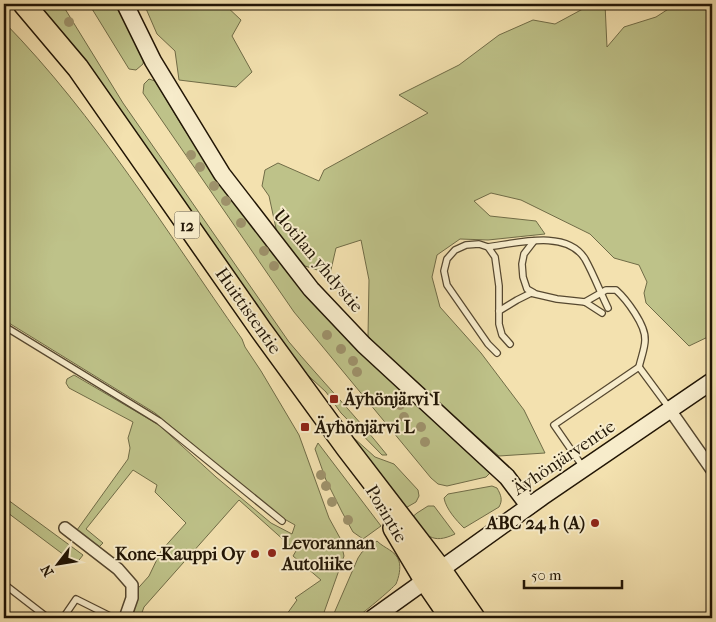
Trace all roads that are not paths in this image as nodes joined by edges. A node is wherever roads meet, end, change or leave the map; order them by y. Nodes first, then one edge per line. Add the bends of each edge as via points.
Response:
1 (24, 4) edge
2 (125, 4) edge
3 (534, 241) junction
4 (488, 248) junction
5 (600, 293) junction
6 (536, 294) junction
7 (585, 302) junction
8 (608, 308) dead end
9 (499, 311) junction
10 (602, 312) dead end
11 (4, 326) edge
12 (510, 344) dead end
13 (497, 353) dead end
14 (639, 367) junction
15 (712, 382) edge
16 (670, 410) junction
17 (584, 469) junction
18 (712, 470) edge
19 (529, 506) junction
20 (282, 521) dead end
21 (65, 528) dead end
22 (432, 575) junction
23 (4, 584) edge
24 (48, 618) edge
25 (63, 618) edge
26 (114, 618) edge
27 (125, 618) edge
28 (373, 618) edge
29 (451, 618) edge
30 (474, 618) edge

1 - 22 highway, Huittistentie / 12 via 78,68 347,448
2 - 19 main road, Uotilan yhdystie via 153,61 222,174 311,289 364,345 508,477
3 - 4 lane
3 - 5 lane via 556,240 569,245 584,258
3 - 6 lane via 524,254 522,264 527,289
4 - 9 lane via 498,269
4 - 13 lane via 479,244 455,250 447,259 444,271 447,285
5 - 7 lane
5 - 8 lane
5 - 14 lane via 616,290 642,325 645,339
6 - 7 lane
6 - 9 lane via 531,293
7 - 10 lane
9 - 12 lane via 502,335
11 - 20 lane via 159,421
14 - 16 lane
14 - 17 lane via 554,425
15 - 16 main road, Äyhönjärventie
16 - 17 main road, Äyhönjärventie
16 - 18 street
17 - 19 main road, Äyhönjärventie
19 - 22 main road, Äyhönjärventie
21 - 27 street via 118,569 132,584 132,598
22 - 28 main road, Äyhönjärventie
22 - 29 highway, Huittistentie / 12
22 - 30 highway, Huittistentie / 12
23 - 24 lane
25 - 26 lane via 76,599

